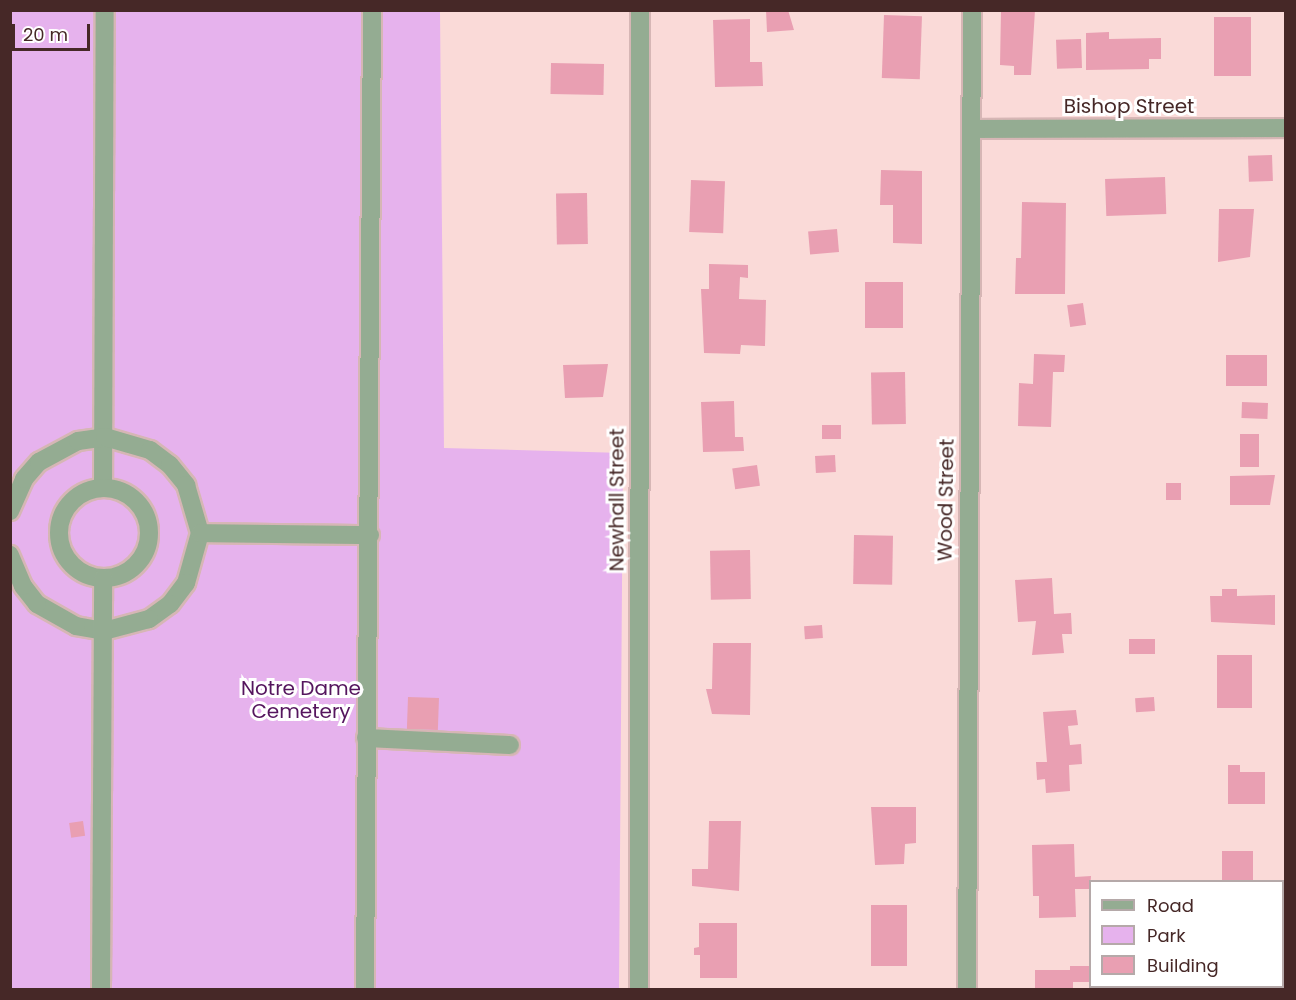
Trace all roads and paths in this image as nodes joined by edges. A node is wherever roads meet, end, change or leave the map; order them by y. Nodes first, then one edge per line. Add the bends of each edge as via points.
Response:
1 (105, 10) edge
2 (372, 10) edge
3 (640, 10) edge
4 (972, 10) edge
5 (1286, 128) edge
6 (973, 129) junction
7 (105, 437) junction
8 (104, 487) junction
9 (10, 511) edge
10 (200, 533) junction
11 (370, 535) junction
12 (10, 555) edge
13 (103, 578) junction
14 (104, 632) junction
15 (366, 738) junction
16 (510, 745) dead end
17 (101, 990) edge
18 (365, 990) edge
19 (639, 990) edge
20 (967, 990) edge

1 - 7 street
2 - 11 street
3 - 19 street, Newhall Street
4 - 6 street, Wood Street
5 - 6 street, Bishop Street
6 - 20 street, Wood Street via 964,804
7 - 8 street
7 - 9 street via 78,441 39,462 24,479
7 - 10 street via 150,450 170,465 186,485
8 - 13 street via 74,498 59,525 59,541 74,568
8 - 13 street via 118,490 140,506 149,533 147,547 130,570
10 - 11 street
10 - 14 street via 190,575 170,604 149,619
11 - 15 street
12 - 14 street via 23,586 37,604 76,626
13 - 14 street
14 - 17 street
15 - 16 street
15 - 18 street

